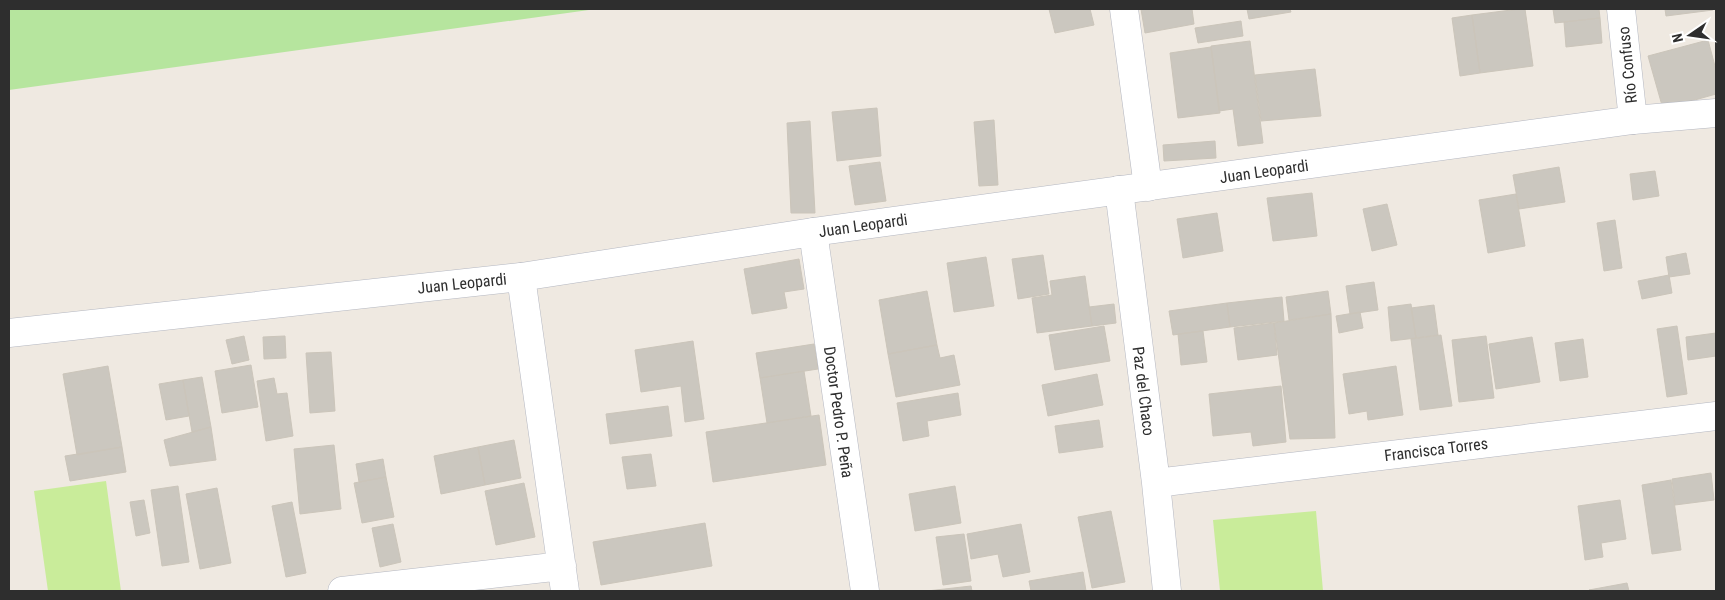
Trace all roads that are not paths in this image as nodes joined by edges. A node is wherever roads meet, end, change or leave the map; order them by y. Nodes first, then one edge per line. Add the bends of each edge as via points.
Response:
1 (1124, 9) edge
2 (1621, 9) edge
3 (1716, 113) edge
4 (1633, 120) junction
5 (1148, 187) junction
6 (1119, 190) junction
7 (813, 232) junction
8 (521, 277) junction
9 (9, 334) edge
10 (1716, 416) edge
11 (1156, 483) junction
12 (563, 579) edge
13 (342, 591) edge
14 (865, 591) edge
15 (1167, 591) edge

1 - 5 street
2 - 4 street, Río Confuso
3 - 4 street, Juan Leopardi
4 - 5 street, Juan Leopardi
5 - 6 street, Juan Leopardi
6 - 7 street, Juan Leopardi
6 - 11 street, Paz del Chaco
7 - 8 street, Juan Leopardi
7 - 14 street, Doctor Pedro P. Peña
8 - 9 street, Juan Leopardi
8 - 12 street
10 - 11 street, Francisca Torres
11 - 15 street, Paz del Chaco
12 - 13 street

